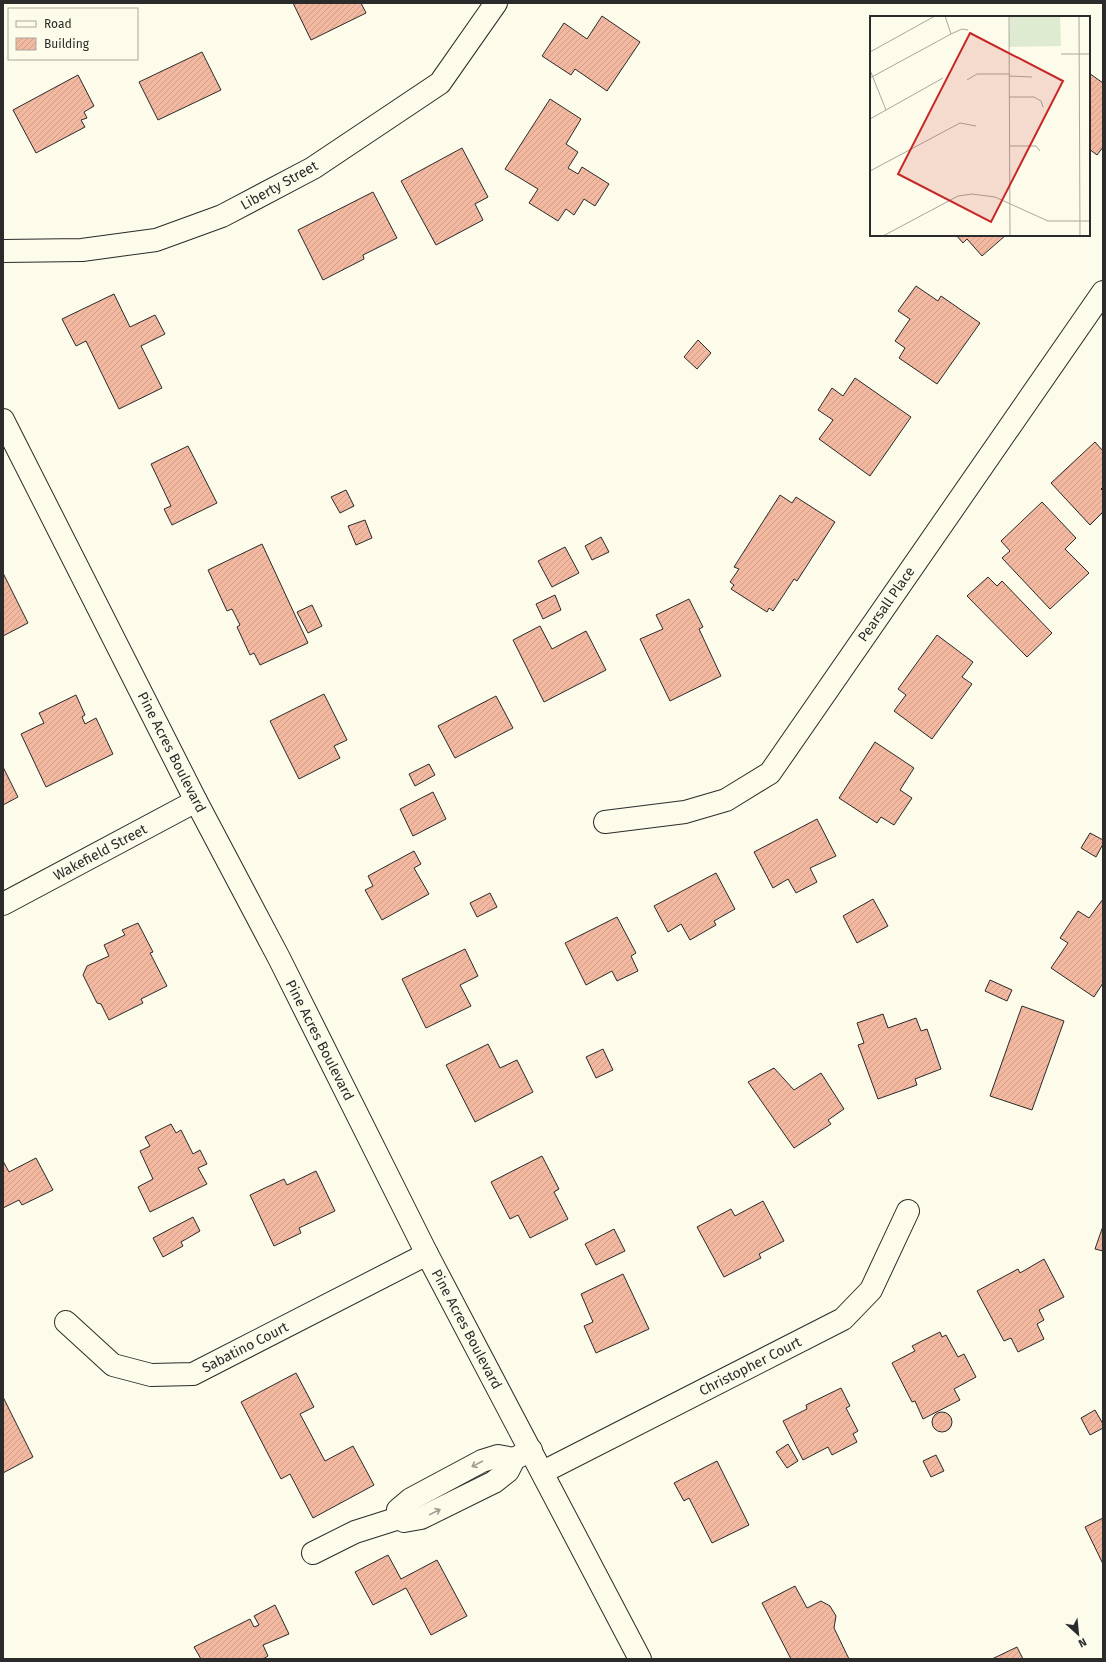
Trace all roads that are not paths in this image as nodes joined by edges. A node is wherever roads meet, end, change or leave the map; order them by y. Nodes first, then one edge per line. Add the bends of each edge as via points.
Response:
1 (496, 3) edge
2 (3, 251) edge
3 (1103, 292) edge
4 (3, 420) edge
5 (196, 801) junction
6 (605, 822) dead end
7 (3, 904) edge
8 (908, 1211) dead end
9 (427, 1254) junction
10 (66, 1322) dead end
11 (523, 1454) junction
12 (543, 1472) junction
13 (313, 1553) dead end
14 (640, 1659) edge

1 - 2 street, Liberty Street via 440,83 313,168 222,216 156,240 82,250
3 - 6 street, Pearsall Place via 770,773 726,800 685,812
4 - 5 street, Pine Acres Boulevard
5 - 7 street, Wakefield Street
5 - 9 street, Pine Acres Boulevard via 279,958
8 - 12 street, Christopher Court via 870,1290 843,1319
9 - 10 street, Sabatino Court via 193,1374 151,1375 113,1364
9 - 11 street, Pine Acres Boulevard
11 - 12 street, Pine Acres Boulevard
11 - 13 street via 494,1482 421,1518 404,1521 399,1518 355,1532
12 - 14 street, Pine Acres Boulevard

